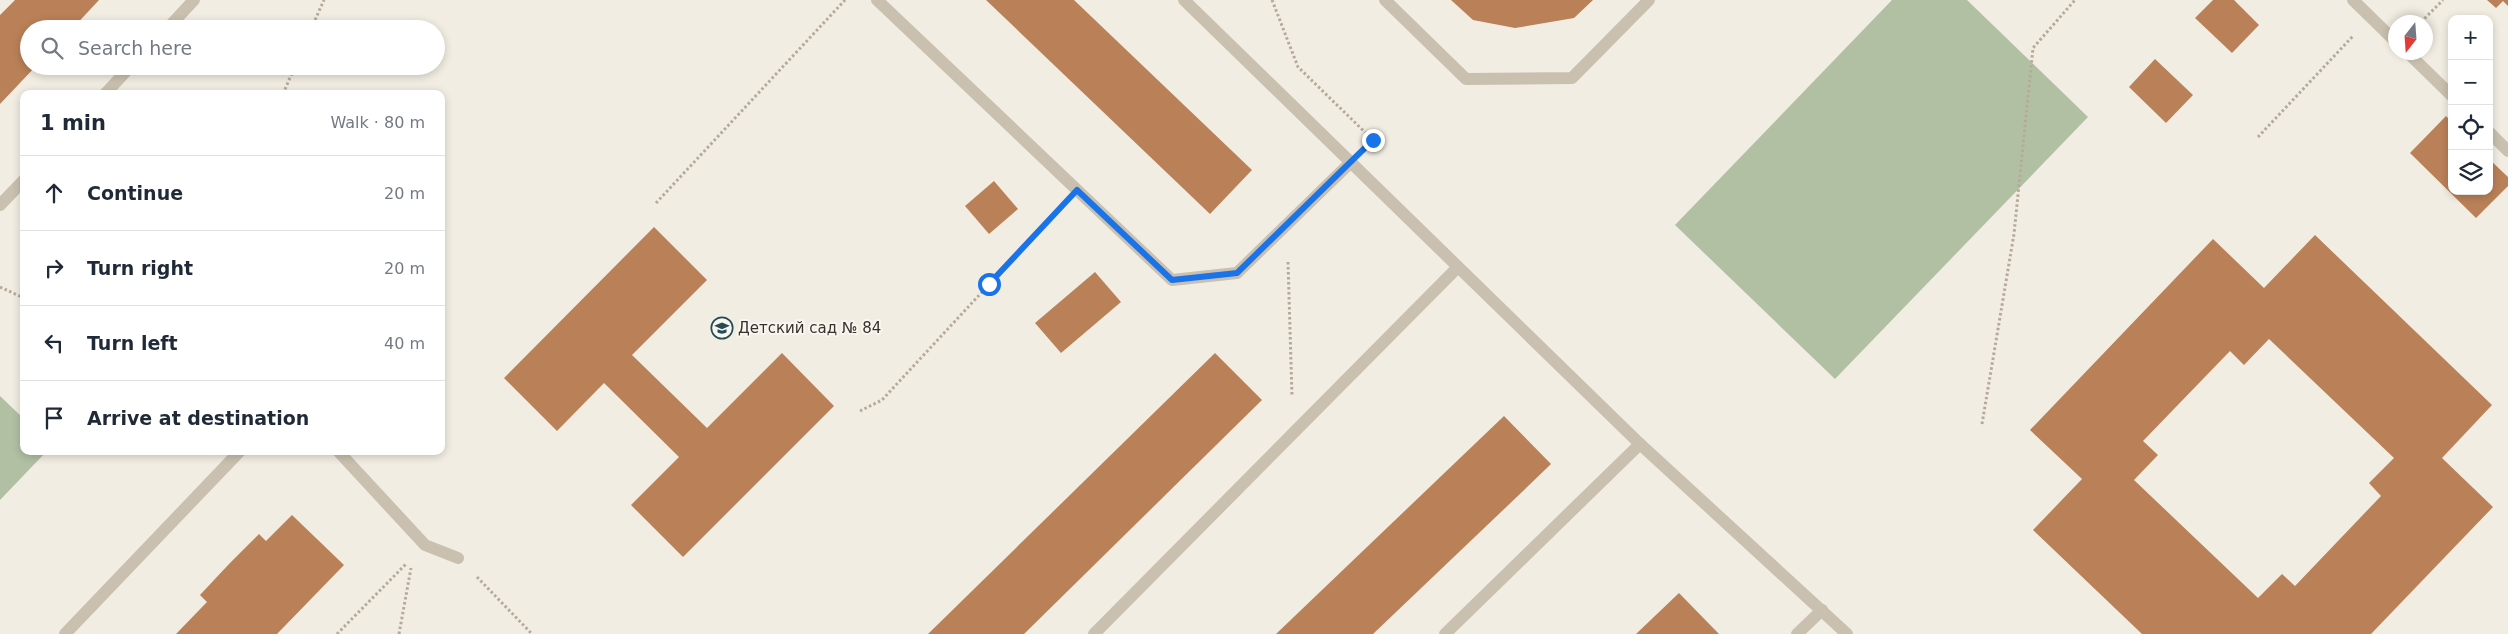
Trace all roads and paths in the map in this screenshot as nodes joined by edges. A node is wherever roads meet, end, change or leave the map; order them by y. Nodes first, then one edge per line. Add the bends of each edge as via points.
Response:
1 (194, 0) edge
2 (324, 0) edge
3 (845, 0) edge
4 (877, 0) edge
5 (1184, 0) edge
6 (1272, 0) edge
7 (1385, 0) edge
8 (1649, 0) edge
9 (2075, 0) edge
10 (2353, 0) edge
11 (2443, 0) edge
12 (2429, 15) edge
13 (2370, 17) junction
14 (175, 20) edge
15 (316, 20) edge
16 (2388, 34) edge
17 (2415, 60) edge
18 (123, 75) edge
19 (291, 75) edge
20 (109, 90) edge
21 (285, 90) edge
22 (2448, 92) edge
23 (2493, 136) edge
24 (2258, 137) dead end
25 (2508, 151) edge
26 (1350, 163) junction
27 (20, 184) edge
28 (1077, 190) junction
29 (656, 203) dead end
30 (0, 205) edge
31 (1286, 227) junction
32 (1458, 267) junction
33 (0, 288) edge
34 (20, 296) edge
35 (860, 411) dead end
36 (1982, 424) dead end
37 (1293, 433) junction
38 (1640, 444) junction
39 (236, 455) edge
40 (342, 455) edge
41 (458, 558) joint
42 (1822, 610) junction
43 (65, 634) edge
44 (337, 634) edge
45 (399, 634) edge
46 (532, 634) edge
47 (1094, 634) edge
48 (1445, 634) edge
49 (1797, 634) edge
50 (1847, 634) edge

1 - 14 lane
2 - 15 path
3 - 29 path
4 - 28 lane
5 - 26 lane
6 - 26 path via 1298,67 1373,140
7 - 8 lane via 1466,79 1572,78
9 - 36 path via 2032,48 2014,234
10 - 13 lane
11 - 12 path
13 - 16 lane
13 - 24 path
17 - 22 lane
18 - 20 lane
19 - 21 path
23 - 25 lane
26 - 31 lane
26 - 32 lane
27 - 30 lane
28 - 31 lane via 1172,280 1237,273
28 - 35 path via 882,400
31 - 37 path
32 - 37 lane
32 - 38 lane
33 - 34 path
37 - 47 lane
38 - 42 lane
38 - 48 lane
39 - 43 lane
40 - 41 lane via 425,545
41 - 46 path
42 - 49 lane
42 - 50 lane
44 - 45 path via 413,557

